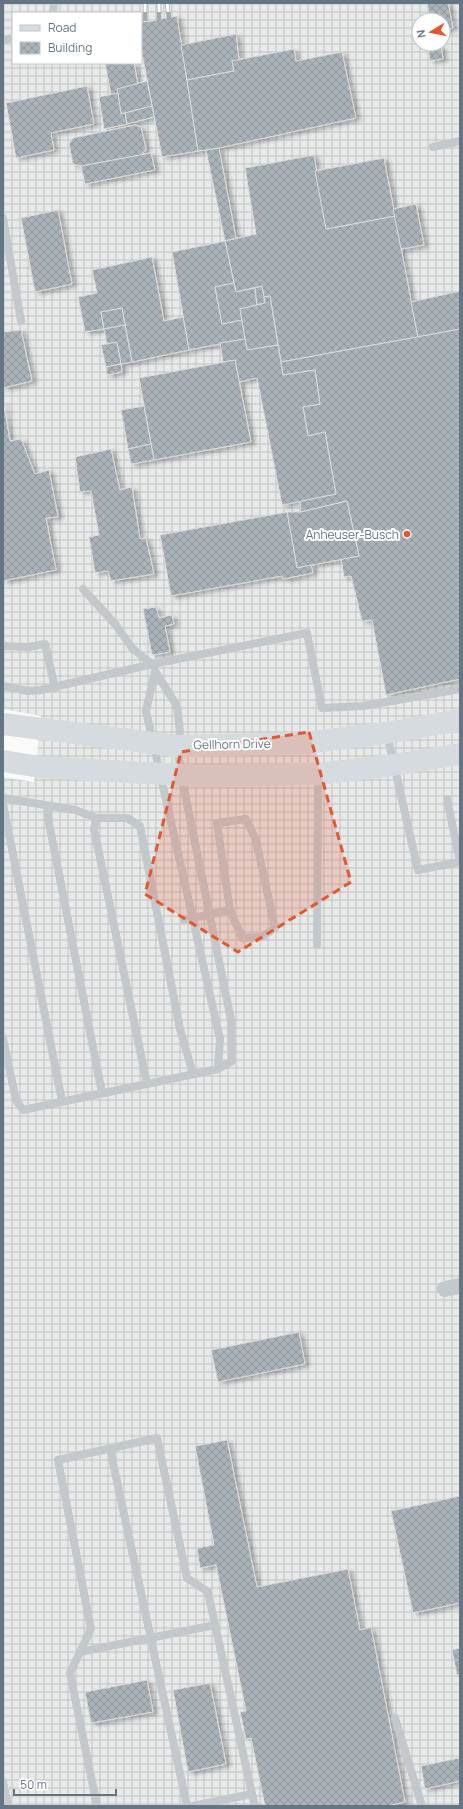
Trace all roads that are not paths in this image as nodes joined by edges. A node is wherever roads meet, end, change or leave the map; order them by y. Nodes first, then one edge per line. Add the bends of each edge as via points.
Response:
1 (460, 141) edge
2 (434, 147) dead end
3 (3, 218) edge
4 (21, 321) dead end
5 (83, 589) dead end
6 (3, 646) edge
7 (154, 668) junction
8 (3, 686) edge
9 (55, 688) junction
10 (460, 689) edge
11 (460, 720) edge
12 (3, 724) edge
13 (386, 733) junction
14 (154, 744) junction
15 (178, 746) junction
16 (460, 754) edge
17 (3, 761) edge
18 (393, 765) junction
19 (171, 774) junction
20 (318, 774) junction
21 (3, 798) edge
22 (447, 799) dead end
23 (3, 804) edge
24 (49, 806) junction
25 (97, 818) junction
26 (460, 862) edge
27 (230, 910) junction
28 (210, 915) junction
29 (188, 919) junction
30 (316, 945) dead end
31 (3, 1039) edge
32 (218, 1069) junction
33 (193, 1074) junction
34 (147, 1084) junction
35 (102, 1093) junction
36 (62, 1101) junction
37 (110, 1449) junction
38 (215, 1625) junction
39 (150, 1637) junction
40 (80, 1652) junction
41 (395, 1718) dead end
42 (3, 1782) edge
43 (252, 1794) junction
44 (8, 1806) edge
45 (97, 1806) edge
46 (187, 1806) edge
47 (193, 1806) edge
48 (255, 1806) edge
49 (422, 1806) edge

1 - 2 lane
3 - 4 lane
5 - 7 lane via 116,625 132,648
6 - 9 lane via 28,647 45,644
7 - 9 lane
7 - 10 lane via 307,633 322,708 363,706
7 - 14 lane via 146,711
7 - 15 lane via 177,706 180,732
8 - 9 lane via 28,691
11 - 13 main road, Gellhorn Drive
12 - 14 main road, Gellhorn Drive
13 - 15 main road, Gellhorn Drive via 304,743
13 - 18 lane
14 - 15 main road, Gellhorn Drive
14 - 19 lane
15 - 19 lane
16 - 18 main road
17 - 19 main road via 40,767
18 - 20 main road
18 - 26 lane via 418,870
19 - 20 main road
19 - 28 lane
19 - 29 lane
20 - 30 lane
21 - 24 lane
22 - 26 lane
23 - 36 lane
24 - 25 lane via 75,810
24 - 35 lane via 48,818
25 - 33 lane via 127,818 140,826 180,1029
25 - 34 lane via 94,828
27 - 27 lane via 217,823 246,819 256,840 275,928 262,936 242,938
27 - 28 lane
28 - 29 lane
28 - 32 lane via 231,1020 232,1061
29 - 32 lane via 220,1039
31 - 36 lane via 16,1100 23,1110
32 - 33 lane
33 - 34 lane
34 - 35 lane
35 - 36 lane
37 - 38 lane via 157,1438 187,1578 208,1592
37 - 39 lane
37 - 40 lane via 58,1460 91,1629
38 - 39 lane
38 - 43 lane
39 - 40 lane
39 - 46 lane
40 - 45 lane via 70,1673
41 - 49 lane
42 - 44 lane
43 - 47 lane
43 - 48 lane

